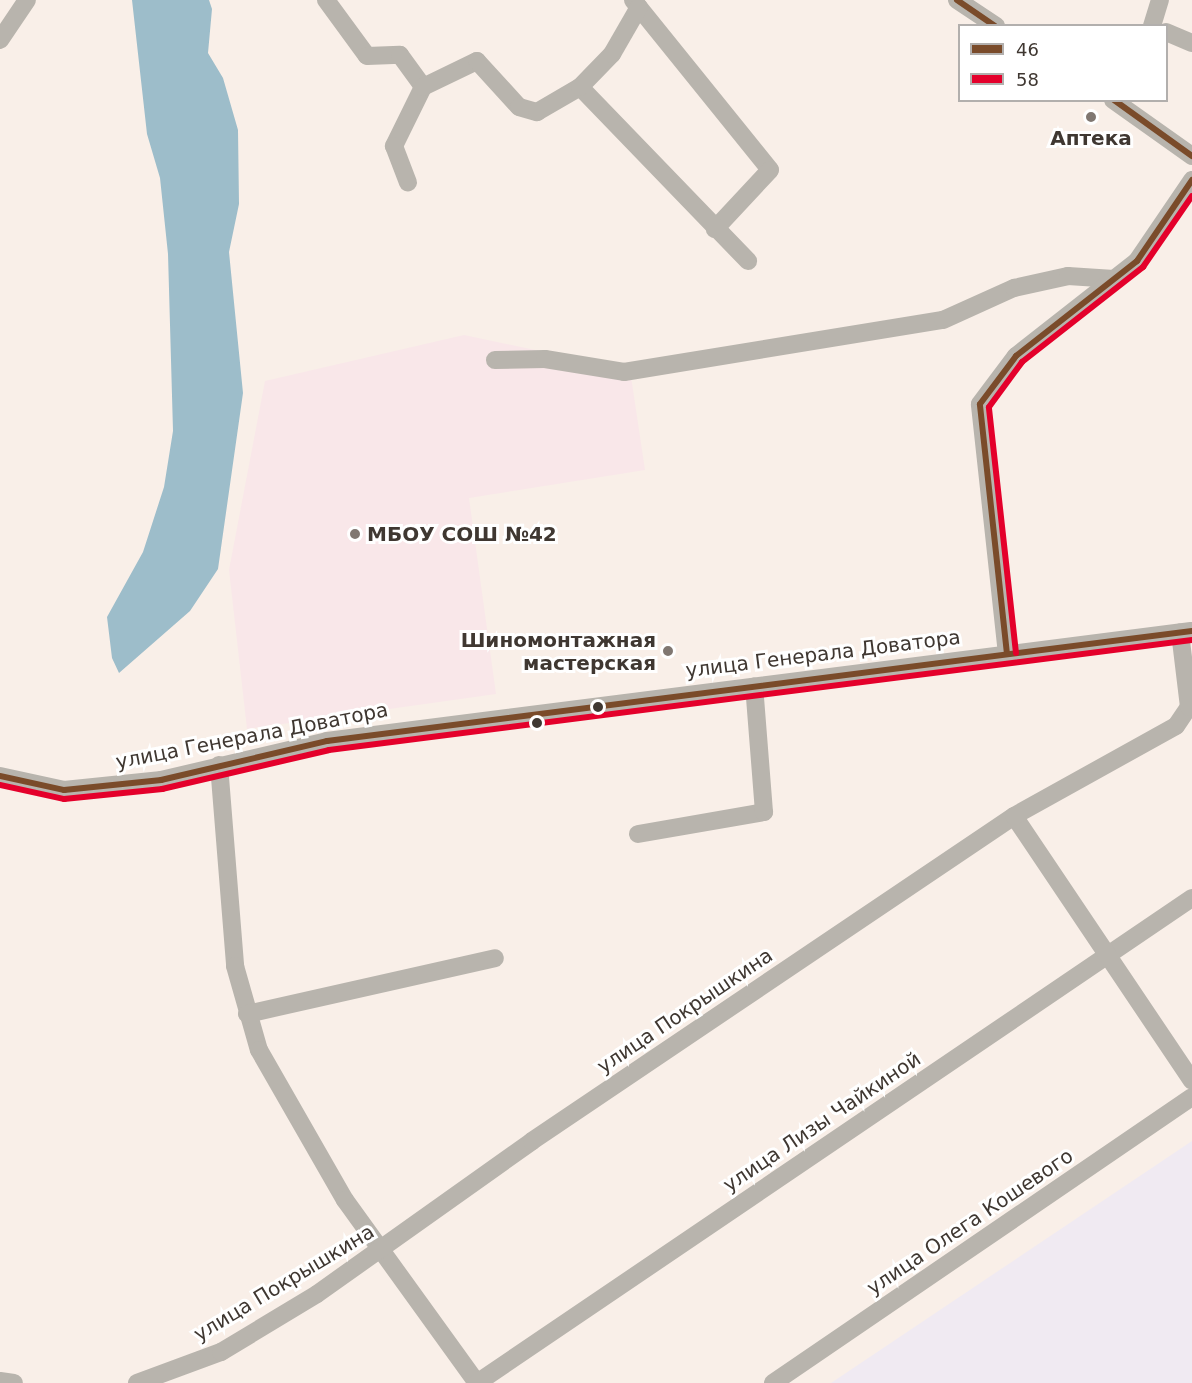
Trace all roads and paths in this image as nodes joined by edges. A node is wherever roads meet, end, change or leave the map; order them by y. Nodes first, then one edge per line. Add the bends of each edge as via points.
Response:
1 (27, 0) edge
2 (326, 0) edge
3 (957, 0) edge
4 (636, 3) edge
5 (993, 24) edge
6 (1168, 32) edge
7 (0, 40) edge
8 (1192, 43) edge
9 (423, 87) junction
10 (580, 87) junction
11 (1114, 102) edge
12 (1192, 156) edge
13 (1192, 180) edge
14 (408, 182) dead end
15 (715, 229) junction
16 (748, 261) dead end
17 (1114, 279) junction
18 (495, 360) dead end
19 (1186, 632) edge
20 (1007, 654) junction
21 (754, 686) junction
22 (219, 765) junction
23 (0, 776) edge
24 (1014, 816) junction
25 (638, 834) dead end
26 (1192, 898) edge
27 (1107, 955) junction
28 (495, 958) dead end
29 (247, 1014) junction
30 (1192, 1081) edge
31 (1192, 1097) edge
32 (382, 1252) junction
33 (0, 1381) edge
34 (14, 1383) edge
35 (137, 1383) edge
36 (477, 1383) edge
37 (773, 1383) edge

1 - 7 street
2 - 9 street via 368,56 400,55
3 - 5 street
4 - 10 street via 612,54
4 - 15 street via 770,170
6 - 8 street
9 - 10 street via 477,61 519,107 537,112
9 - 14 street via 394,146
10 - 15 street
11 - 12 street
13 - 17 street via 1137,261
15 - 16 street
17 - 18 street via 1068,276 1014,288 944,320 624,372 545,359
17 - 20 street via 1016,357 980,404
19 - 20 street, улица Генерала Доватора
19 - 24 street, улица Покрышкина via 1189,707 1183,718
20 - 21 street, улица Генерала Доватора
21 - 22 street, улица Генерала Доватора via 327,741
21 - 25 street via 764,812
22 - 23 street, улица Генерала Доватора via 161,780 64,790
22 - 29 street via 235,966
24 - 27 street
24 - 32 street, улица Покрышкина via 532,1141
26 - 27 street, улица Лизы Чайкиной
27 - 30 street
27 - 36 street, улица Лизы Чайкиной
28 - 29 street
29 - 32 street via 280,1095
31 - 37 street, улица Олега Кошевого
32 - 35 street, улица Покрышкина via 221,1352
32 - 36 street
33 - 34 street

